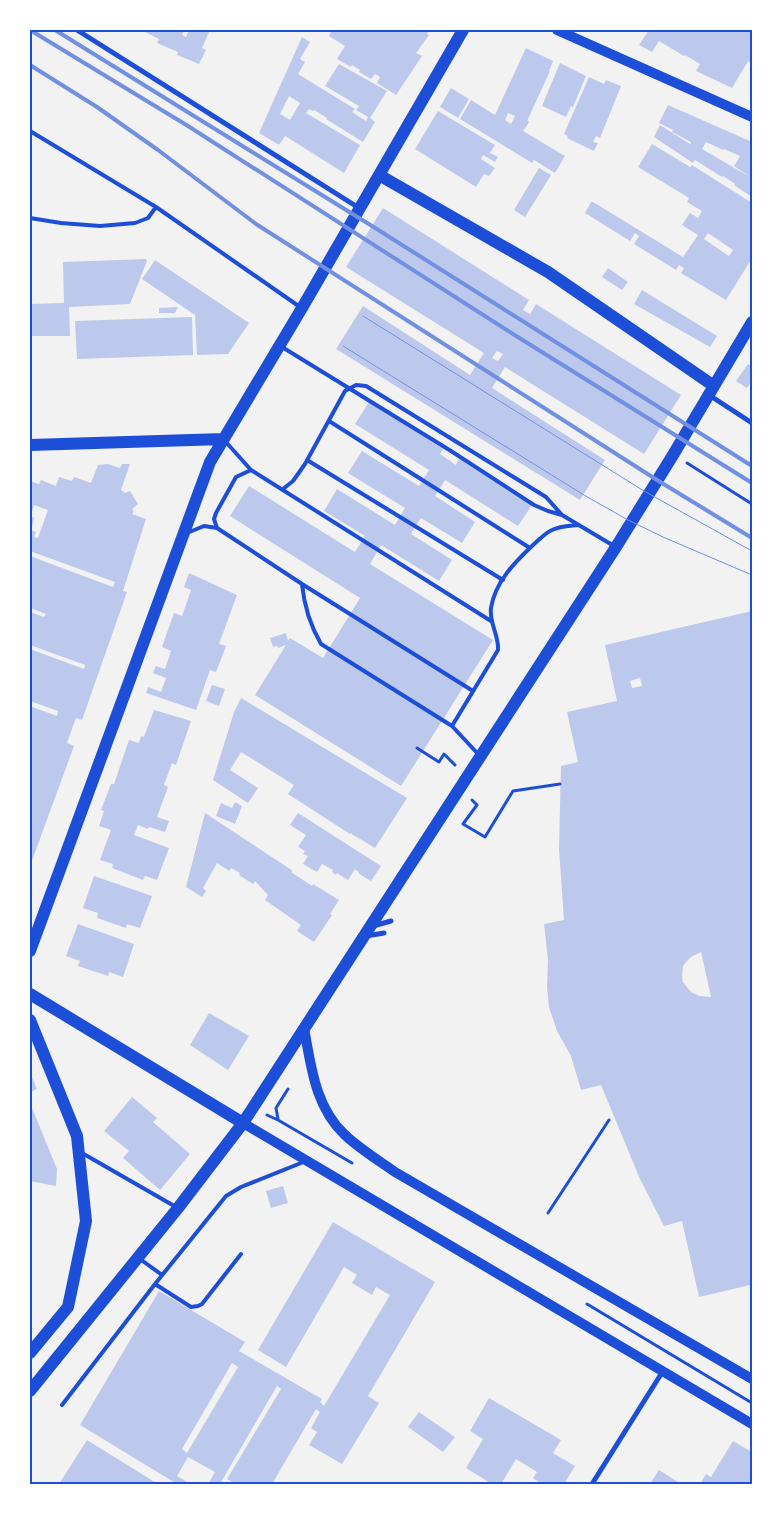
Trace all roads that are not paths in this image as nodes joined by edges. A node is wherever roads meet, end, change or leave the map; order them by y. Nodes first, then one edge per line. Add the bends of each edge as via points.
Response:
1 (77, 30) edge
2 (463, 30) edge
3 (556, 30) edge
4 (752, 118) edge
5 (30, 131) edge
6 (379, 175) junction
7 (156, 207) junction
8 (359, 208) junction
9 (30, 218) edge
10 (302, 308) junction
11 (752, 322) edge
12 (280, 346) junction
13 (350, 389) junction
14 (711, 390) junction
15 (329, 421) junction
16 (752, 423) edge
17 (224, 439) junction
18 (30, 445) edge
19 (307, 460) junction
20 (252, 470) junction
21 (283, 489) junction
22 (562, 515) junction
23 (578, 525) junction
24 (217, 528) junction
25 (183, 535) junction
26 (616, 547) junction
27 (530, 548) junction
28 (503, 580) junction
29 (302, 584) junction
30 (491, 621) junction
31 (474, 691) junction
32 (452, 726) junction
33 (481, 756) junction
34 (391, 921) dead end
35 (367, 932) junction
36 (384, 933) dead end
37 (30, 951) edge
38 (30, 994) edge
39 (30, 1020) edge
40 (304, 1028) junction
41 (243, 1123) junction
42 (78, 1150) junction
43 (307, 1161) junction
44 (178, 1208) junction
45 (241, 1254) dead end
46 (138, 1258) junction
47 (162, 1275) junction
48 (155, 1284) junction
49 (30, 1353) edge
50 (663, 1371) junction
51 (752, 1379) edge
52 (30, 1391) edge
53 (62, 1405) dead end
54 (752, 1424) edge
55 (592, 1484) edge

1 - 8 street
2 - 6 main road
3 - 4 main road
5 - 7 lane
6 - 8 main road
6 - 14 main road via 548,272
7 - 9 lane via 148,218 135,223 100,226
7 - 10 lane
8 - 10 main road
10 - 12 main road
11 - 14 main road
12 - 13 lane
12 - 17 main road
13 - 15 lane via 345,391
13 - 22 lane via 534,505
13 - 22 lane via 366,386 546,497
14 - 16 street
14 - 26 main road
15 - 19 lane
15 - 27 lane
17 - 18 main road
17 - 20 lane
17 - 25 main road via 210,462
19 - 21 lane via 293,481
19 - 28 lane
20 - 21 lane
20 - 24 lane via 236,477 216,513
21 - 30 lane
22 - 23 lane
23 - 26 lane
23 - 27 lane via 550,531
24 - 25 lane via 204,526
24 - 29 lane
25 - 37 main road
26 - 33 main road
27 - 28 lane
28 - 30 lane via 491,608
29 - 31 lane
29 - 32 lane via 313,630 321,644
30 - 31 lane via 498,650
31 - 32 lane
32 - 33 lane
33 - 35 main road
34 - 35 street
35 - 36 street
35 - 40 main road
38 - 41 main road
39 - 42 main road via 77,1136
40 - 41 main road
40 - 51 main road via 318,1096 338,1127 359,1147 395,1172
41 - 43 main road
41 - 44 main road
42 - 44 lane
42 - 49 main road via 86,1221 68,1307
43 - 47 lane via 232,1191
43 - 50 main road
44 - 46 main road
45 - 48 lane via 198,1306 191,1307
46 - 47 lane
46 - 52 main road
47 - 48 lane
48 - 53 lane
50 - 54 main road
50 - 55 street

